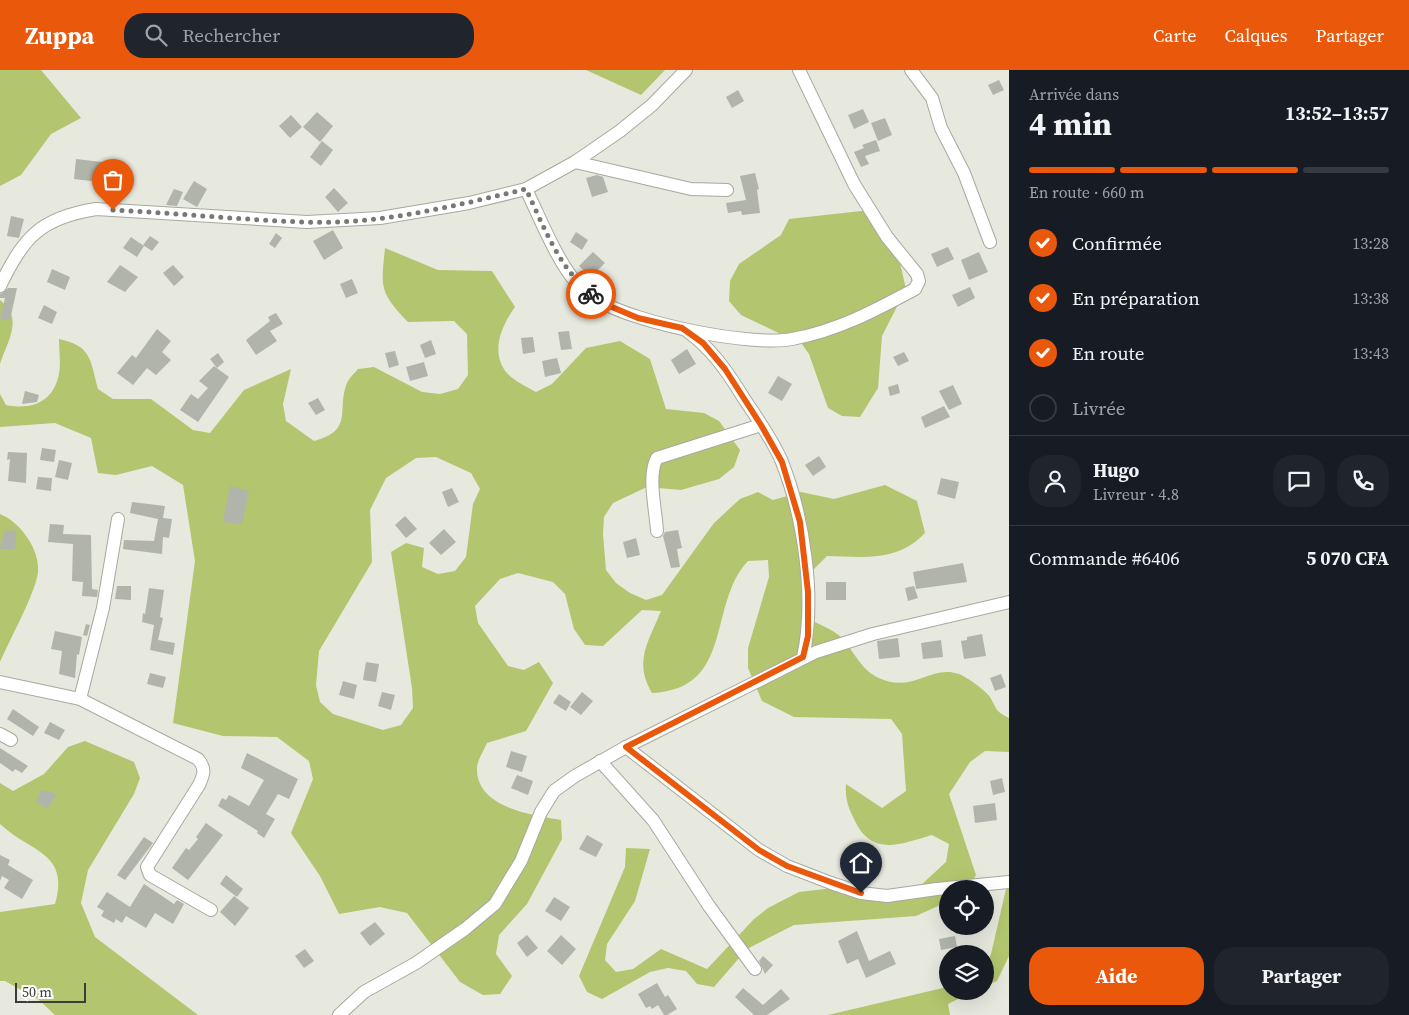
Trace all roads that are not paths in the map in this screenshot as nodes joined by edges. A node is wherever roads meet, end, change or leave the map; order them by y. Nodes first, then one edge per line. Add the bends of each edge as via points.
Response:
1 (686, 70) edge
2 (799, 70) edge
3 (911, 70) edge
4 (575, 162) junction
5 (526, 189) junction
6 (728, 190) dead end
7 (990, 242) dead end
8 (0, 286) edge
9 (682, 328) junction
10 (761, 425) junction
11 (118, 519) dead end
12 (657, 531) dead end
13 (1009, 602) edge
14 (808, 636) junction
15 (831, 647) junction
16 (803, 657) junction
17 (0, 682) edge
18 (80, 699) junction
19 (626, 747) junction
20 (600, 761) junction
21 (1009, 882) edge
22 (211, 910) dead end
23 (755, 969) dead end
24 (339, 1015) edge

1 - 4 street via 652,105
2 - 9 street via 854,184 887,237 917,274 919,282 915,289 838,326 791,339 762,342
3 - 7 street via 932,98 941,128 964,174
4 - 5 street
4 - 6 street via 691,189
5 - 8 street via 469,203 380,218 307,222 96,209 71,213 45,224 22,244
5 - 9 street via 553,245 576,282 600,302 638,318
9 - 10 street via 703,343 725,369
10 - 12 street via 657,458 652,465 652,477
10 - 14 street via 782,462 800,522 808,592
11 - 18 street via 103,608
13 - 15 street
14 - 15 street via 814,642
14 - 16 street
15 - 16 street
16 - 19 street
17 - 18 street
18 - 22 street via 198,759 204,766 199,786 147,867 150,875
19 - 20 street
19 - 21 street via 759,850 787,866 831,884 861,893 888,896
20 - 23 street via 653,820
20 - 24 street via 554,791 541,812 521,861 495,904 416,963 364,992

